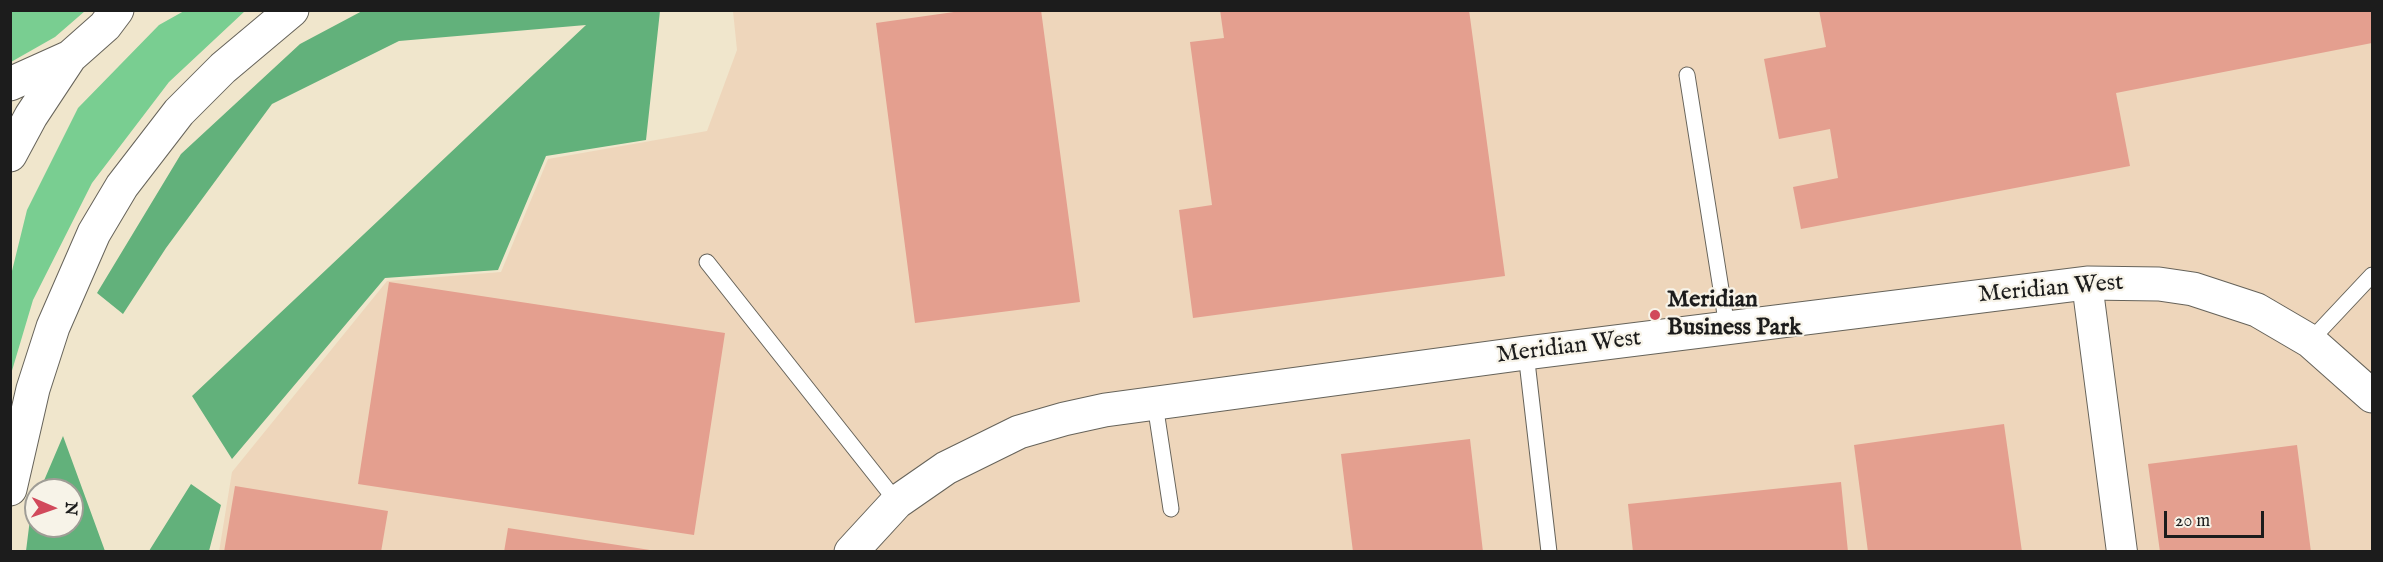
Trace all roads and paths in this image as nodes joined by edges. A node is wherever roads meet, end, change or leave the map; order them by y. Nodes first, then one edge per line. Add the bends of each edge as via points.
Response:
1 (117, 10) edge
2 (292, 10) edge
3 (70, 57) junction
4 (1687, 75) dead end
5 (10, 84) edge
6 (10, 155) edge
7 (707, 262) dead end
8 (2373, 275) edge
9 (2087, 283) junction
10 (1727, 327) junction
11 (2310, 341) junction
12 (1526, 353) junction
13 (2373, 396) edge
14 (1155, 404) junction
15 (10, 489) edge
16 (897, 502) junction
17 (1171, 509) dead end
18 (854, 548) edge
19 (1549, 552) edge
20 (2122, 552) edge

1 - 3 main road
2 - 15 main road via 231,61 179,112 122,186 94,233 53,327 33,389
3 - 5 main road
3 - 6 main road
4 - 10 lane
7 - 16 lane
8 - 11 lane
9 - 10 main road, Meridian West
9 - 11 main road, Meridian West via 2159,284 2193,289 2257,310
9 - 20 street
10 - 12 main road, Meridian West
11 - 13 main road, Meridian West
12 - 14 main road, Meridian West
12 - 19 lane
14 - 16 main road, Meridian West via 1095,412 1019,432 946,468
14 - 17 lane
16 - 18 main road, Meridian West

